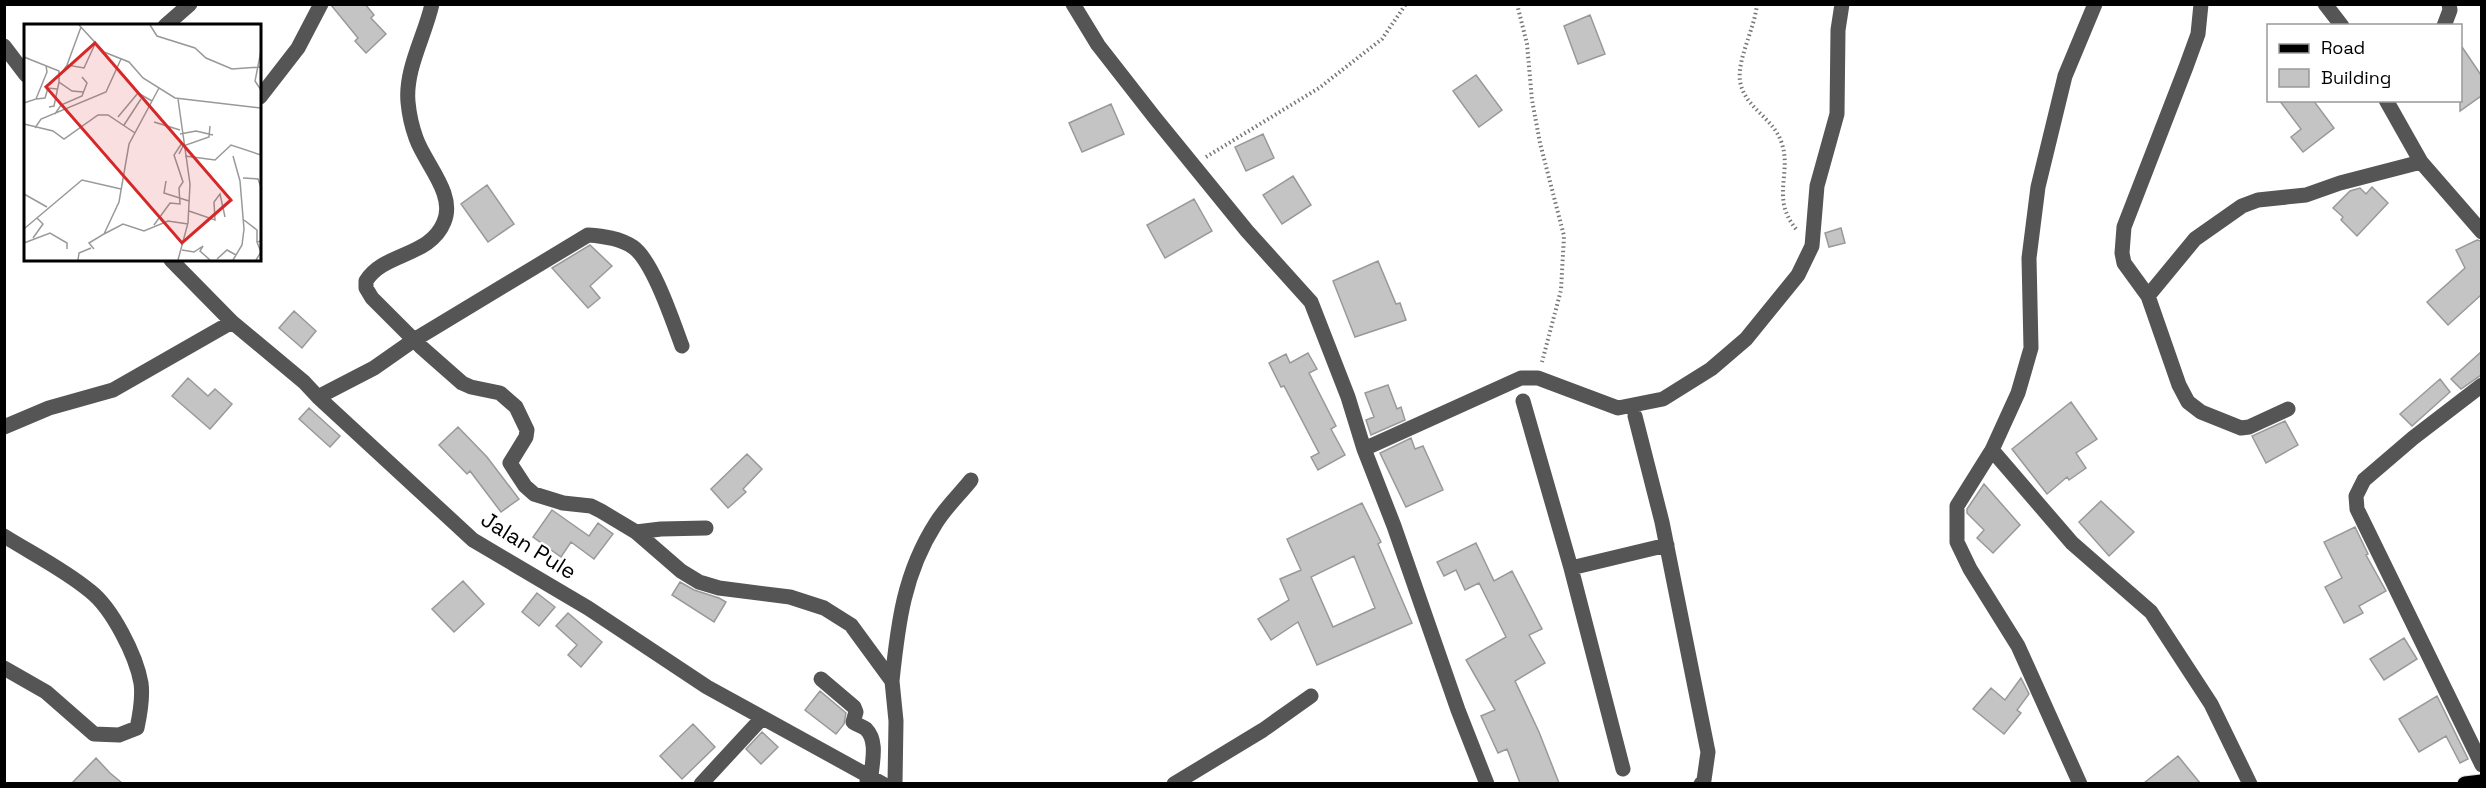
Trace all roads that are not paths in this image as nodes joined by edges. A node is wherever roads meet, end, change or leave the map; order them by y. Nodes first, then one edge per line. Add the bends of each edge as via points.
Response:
1 (190, 4) edge
2 (321, 4) edge
3 (432, 4) edge
4 (1073, 4) edge
5 (1842, 4) edge
6 (2095, 4) edge
7 (2202, 4) edge
8 (2325, 4) edge
9 (2449, 4) edge
10 (167, 24) edge
11 (2340, 24) edge
12 (2445, 24) edge
13 (4, 46) edge
14 (24, 72) edge
15 (261, 96) edge
16 (2387, 102) edge
17 (2421, 162) junction
18 (2481, 232) edge
19 (172, 261) edge
20 (2148, 296) junction
21 (232, 322) junction
22 (414, 340) junction
23 (682, 346) dead end
24 (2481, 385) edge
25 (318, 397) junction
26 (1523, 401) dead end
27 (2288, 409) dead end
28 (1635, 416) dead end
29 (4, 427) edge
30 (1364, 449) junction
31 (1992, 450) junction
32 (971, 480) dead end
33 (706, 528) dead end
34 (636, 532) junction
35 (4, 536) edge
36 (1667, 545) junction
37 (1571, 568) junction
38 (4, 668) edge
39 (820, 679) dead end
40 (892, 681) junction
41 (1311, 696) dead end
42 (762, 718) junction
43 (2481, 765) edge
44 (1623, 769) dead end
45 (873, 781) edge
46 (2481, 782) edge
47 (701, 783) edge
48 (895, 783) edge
49 (1174, 783) edge
50 (1487, 783) edge
51 (1701, 783) edge
52 (2080, 783) edge
53 (2250, 783) edge
54 (2465, 783) edge

1 - 10 street
2 - 15 street via 298,48
3 - 22 street via 412,66 408,100 416,137 448,209 444,224 432,240 378,267 366,281 372,298
4 - 30 street via 1098,45 1247,231 1311,302
5 - 30 street via 1837,114 1817,186 1812,246 1798,275 1746,339 1711,369 1663,399 1618,408 1538,378 1521,378
6 - 31 street via 2065,76 2038,187 2029,258 2031,348 2018,393
7 - 20 street via 2198,34 2124,227 2124,263
8 - 11 street
9 - 12 street
13 - 14 street
16 - 17 street
17 - 18 street
17 - 20 street via 2306,195 2258,200 2242,206 2195,239
19 - 21 street, Jalan Pule
20 - 27 street via 2188,402 2201,412 2241,428
21 - 25 street, Jalan Pule
21 - 29 street via 113,390 49,408
22 - 23 street via 588,235 624,242 642,256 664,298
22 - 25 street via 374,368
22 - 34 street via 466,385 500,393 516,407 527,430 510,463 529,490 563,503 591,506
24 - 43 street via 2364,480 2356,496 2357,509
25 - 42 street, Jalan Pule via 473,540
26 - 37 street
28 - 36 street
30 - 50 street
31 - 52 street via 1957,506 1957,542 2018,646
31 - 53 street via 2072,543 2151,612 2211,704
32 - 40 street via 936,522 912,571 900,610
33 - 34 street
34 - 40 street via 699,582 790,597 824,608 851,625
35 - 38 street via 91,591 110,613 128,646 141,683 137,728 119,735 94,734 46,692
36 - 37 street
36 - 51 street via 1708,752
37 - 44 street
39 - 45 street via 854,707 853,722 867,730 873,750
40 - 48 street
41 - 49 street
42 - 45 street, Jalan Pule
42 - 47 street
46 - 54 main road

